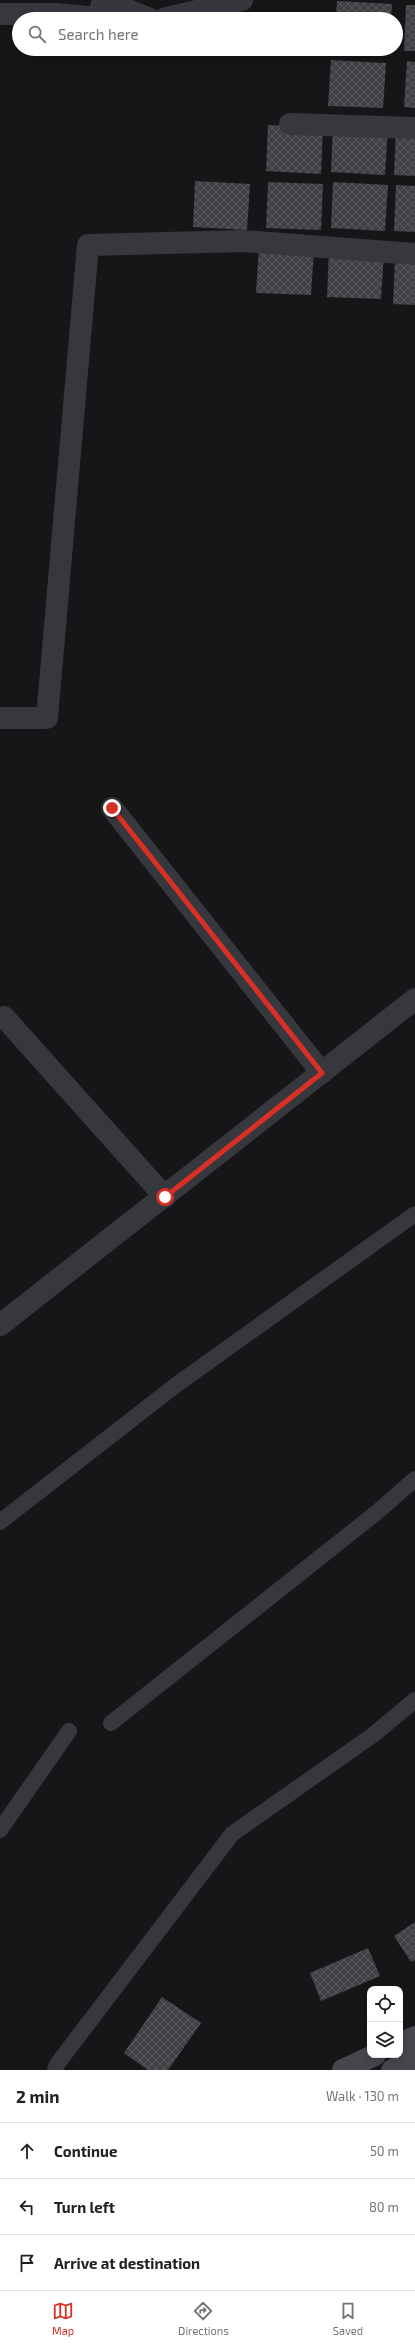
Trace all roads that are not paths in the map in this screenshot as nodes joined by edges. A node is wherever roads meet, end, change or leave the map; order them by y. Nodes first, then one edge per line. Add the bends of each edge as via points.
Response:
1 (242, 0) edge
2 (100, 12) edge
3 (133, 12) edge
4 (192, 12) edge
5 (0, 14) edge
6 (12, 14) edge
7 (290, 124) dead end
8 (415, 128) edge
9 (415, 254) edge
10 (0, 718) edge
11 (112, 808) dead end
12 (415, 999) edge
13 (4, 1017) dead end
14 (322, 1073) junction
15 (165, 1197) junction
16 (415, 1214) edge
17 (0, 1325) edge
18 (415, 1479) edge
19 (0, 1522) edge
20 (415, 1700) edge
21 (111, 1723) dead end
22 (69, 1731) dead end
23 (0, 1830) edge
24 (415, 2037) edge
25 (403, 2043) edge
26 (369, 2058) edge
27 (415, 2060) edge
28 (55, 2070) edge
29 (343, 2070) edge
30 (392, 2070) edge

1 - 4 street
2 - 3 street via 103,0
5 - 6 street
7 - 8 street
9 - 10 street via 243,241 88,245 47,718
11 - 14 street
12 - 14 street
13 - 15 street
14 - 15 street
15 - 17 street
16 - 19 lane via 176,1385
18 - 21 lane
20 - 28 lane via 373,1735 232,1834
22 - 23 lane
24 - 25 street
26 - 29 street
27 - 30 street

